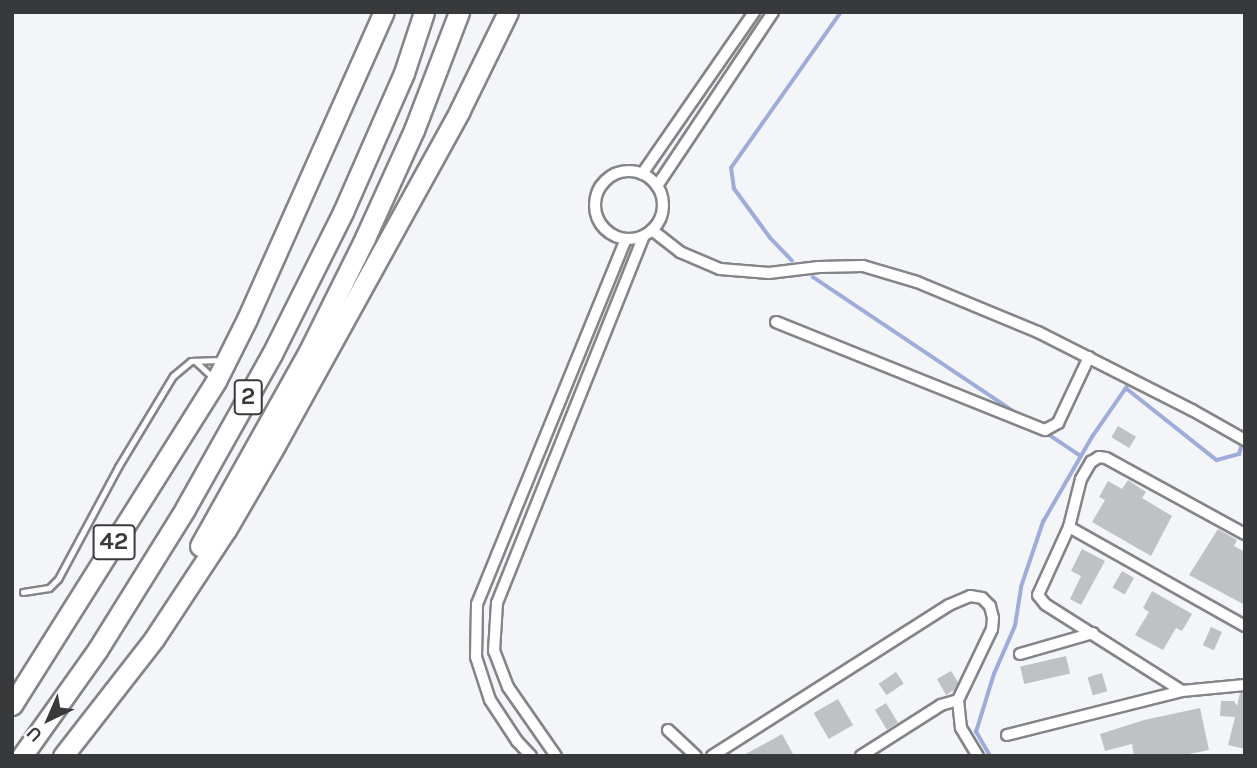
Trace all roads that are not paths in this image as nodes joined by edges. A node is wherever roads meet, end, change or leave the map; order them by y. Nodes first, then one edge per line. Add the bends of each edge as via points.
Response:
1 (373, 12) edge
2 (384, 12) edge
3 (424, 12) edge
4 (458, 12) edge
5 (508, 12) edge
6 (754, 12) edge
7 (773, 12) edge
8 (363, 57) junction
9 (642, 174) junction
10 (657, 186) junction
11 (648, 233) junction
12 (626, 239) junction
13 (776, 322) dead end
14 (1089, 357) junction
15 (226, 360) junction
16 (195, 361) junction
17 (216, 381) junction
18 (1245, 440) edge
19 (1069, 527) junction
20 (1245, 534) edge
21 (501, 543) junction
22 (517, 550) junction
23 (23, 592) dead end
24 (1245, 626) edge
25 (1093, 633) junction
26 (1020, 654) dead end
27 (1245, 685) edge
28 (1182, 691) junction
29 (958, 700) junction
30 (12, 705) edge
31 (668, 730) dead end
32 (1007, 735) dead end
33 (22, 756) edge
34 (63, 756) edge
35 (531, 756) edge
36 (556, 756) edge
37 (696, 756) edge
38 (712, 756) edge
39 (861, 756) edge
40 (978, 756) edge

1 - 8 highway, 42
2 - 8 highway, 42
3 - 33 highway, 2 via 404,73 343,212 272,354 185,509 98,649
4 - 34 highway, 2 via 409,142 309,351 211,530
5 - 34 highway via 454,122 226,530 154,639
6 - 9 street
7 - 10 street
8 - 15 highway, 42
9 - 10 street
9 - 12 street via 614,175 596,197 601,225
10 - 11 street via 663,204 658,222
11 - 12 street
11 - 14 street via 720,269 769,273 863,267 917,282
11 - 22 street
12 - 21 street
13 - 14 street via 1039,430 1058,423
14 - 18 street
15 - 16 lane
15 - 17 highway, 42
16 - 17 lane
16 - 23 lane via 173,376 58,579 49,588
17 - 30 highway, 42
19 - 20 street via 1081,480 1099,457 1119,463
19 - 24 street
19 - 25 street via 1038,595
21 - 22 street
21 - 35 street via 477,604 476,657 490,699
22 - 36 street via 497,603 494,651 508,687
25 - 26 street
25 - 28 street
27 - 28 street
28 - 32 street
29 - 38 street via 992,629 990,606 982,598 970,596 949,605
29 - 39 street via 941,705
29 - 40 street via 961,728
31 - 37 street

